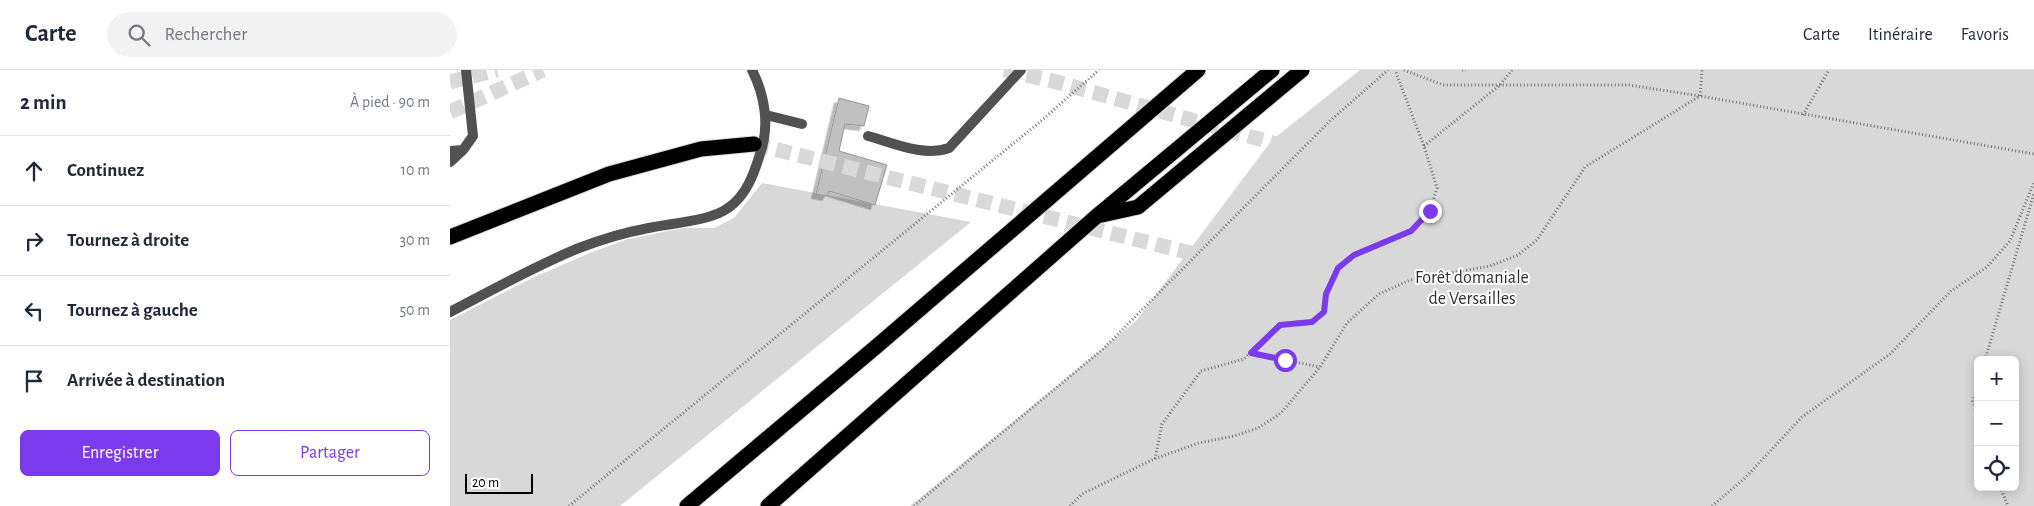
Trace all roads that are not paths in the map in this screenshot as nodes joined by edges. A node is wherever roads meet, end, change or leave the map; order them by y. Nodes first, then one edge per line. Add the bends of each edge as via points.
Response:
1 (466, 70) edge
2 (752, 70) edge
3 (1021, 70) edge
4 (1198, 70) edge
5 (1272, 70) edge
6 (1302, 70) edge
7 (766, 115) junction
8 (802, 124) dead end
9 (868, 136) dead end
10 (754, 144) tunnel mouth
11 (463, 150) junction
12 (450, 151) edge
13 (450, 162) edge
14 (1098, 215) junction
15 (450, 237) edge
16 (450, 312) edge
17 (686, 506) edge
18 (768, 506) edge

1 - 11 lane via 473,136
2 - 7 lane
3 - 9 lane via 949,148 938,152 924,151
4 - 17 highway
5 - 14 highway
6 - 14 highway via 1138,207
7 - 8 lane
7 - 16 lane via 762,149 753,174 742,196 728,209 579,248
10 - 15 highway via 700,149 609,174
11 - 12 lane
11 - 13 lane
14 - 18 highway

